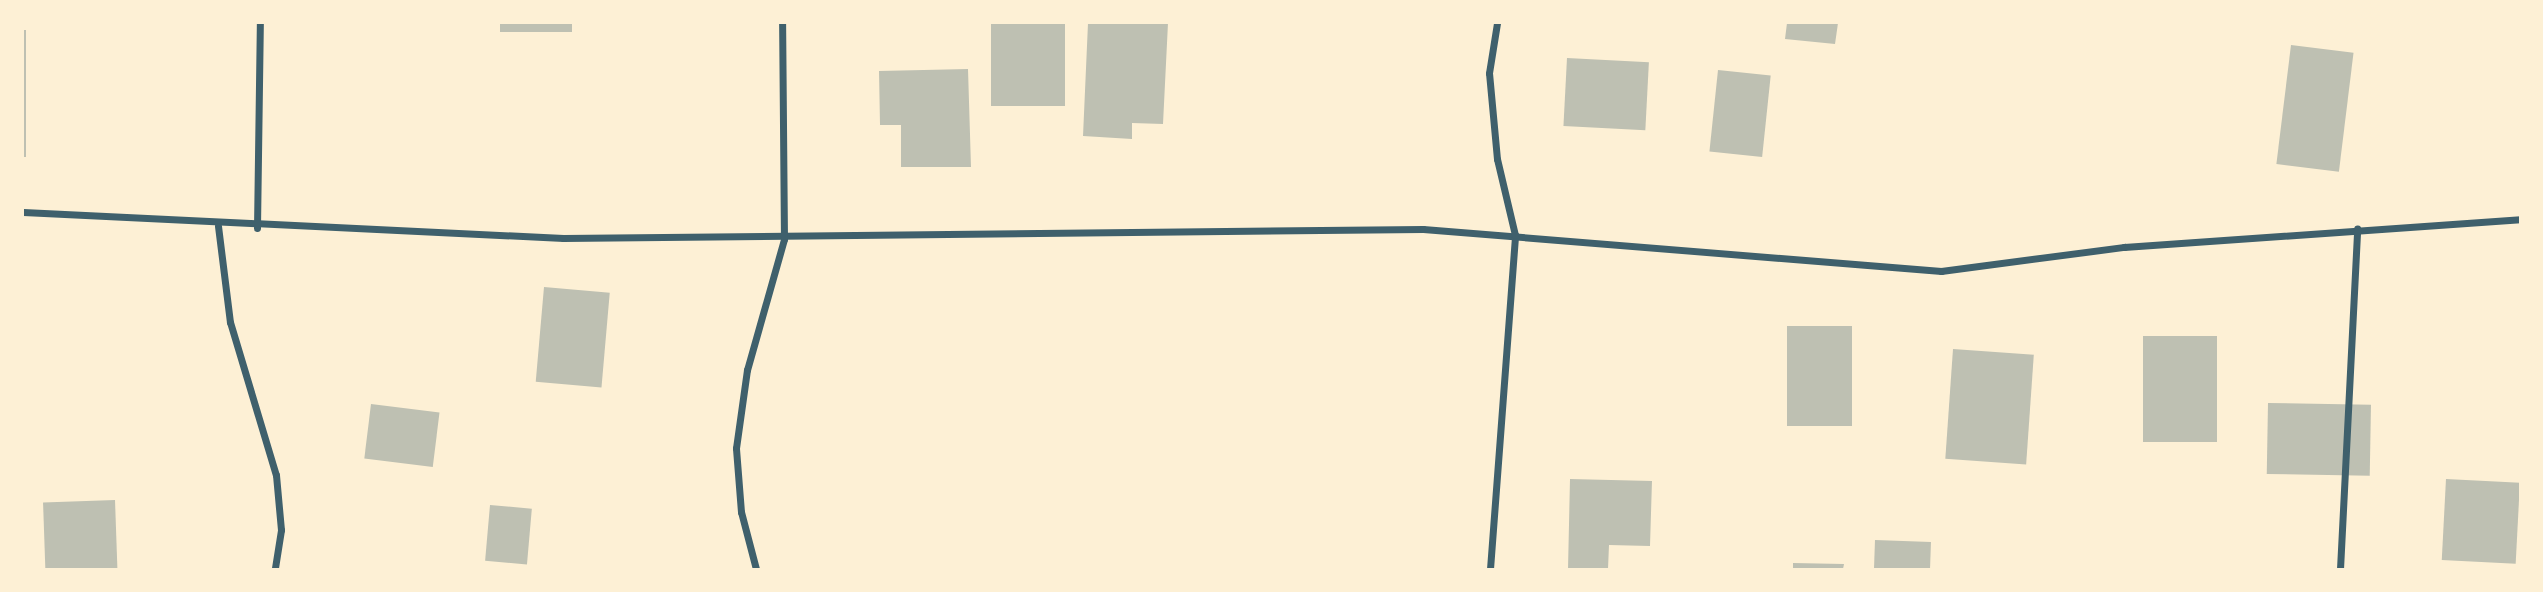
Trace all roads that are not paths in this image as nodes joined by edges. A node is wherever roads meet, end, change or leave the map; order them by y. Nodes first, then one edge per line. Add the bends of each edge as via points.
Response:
1 (260, 23) edge
2 (782, 23) edge
3 (1497, 23) edge
4 (23, 212) edge
5 (2520, 219) edge
6 (218, 226) junction
7 (257, 228) junction
8 (2357, 228) junction
9 (1515, 235) junction
10 (783, 239) junction
11 (275, 569) edge
12 (756, 569) edge
13 (1490, 569) edge
14 (2340, 569) edge

1 - 7 street
2 - 10 street
3 - 9 street via 1489,73 1497,159
4 - 6 street
5 - 8 street
6 - 7 street
6 - 11 street via 230,322 276,475 281,530
7 - 10 street
8 - 9 street via 1941,271 1833,267
8 - 14 street
9 - 10 street via 1209,228
9 - 13 street
10 - 12 street via 747,370 736,448 741,512

